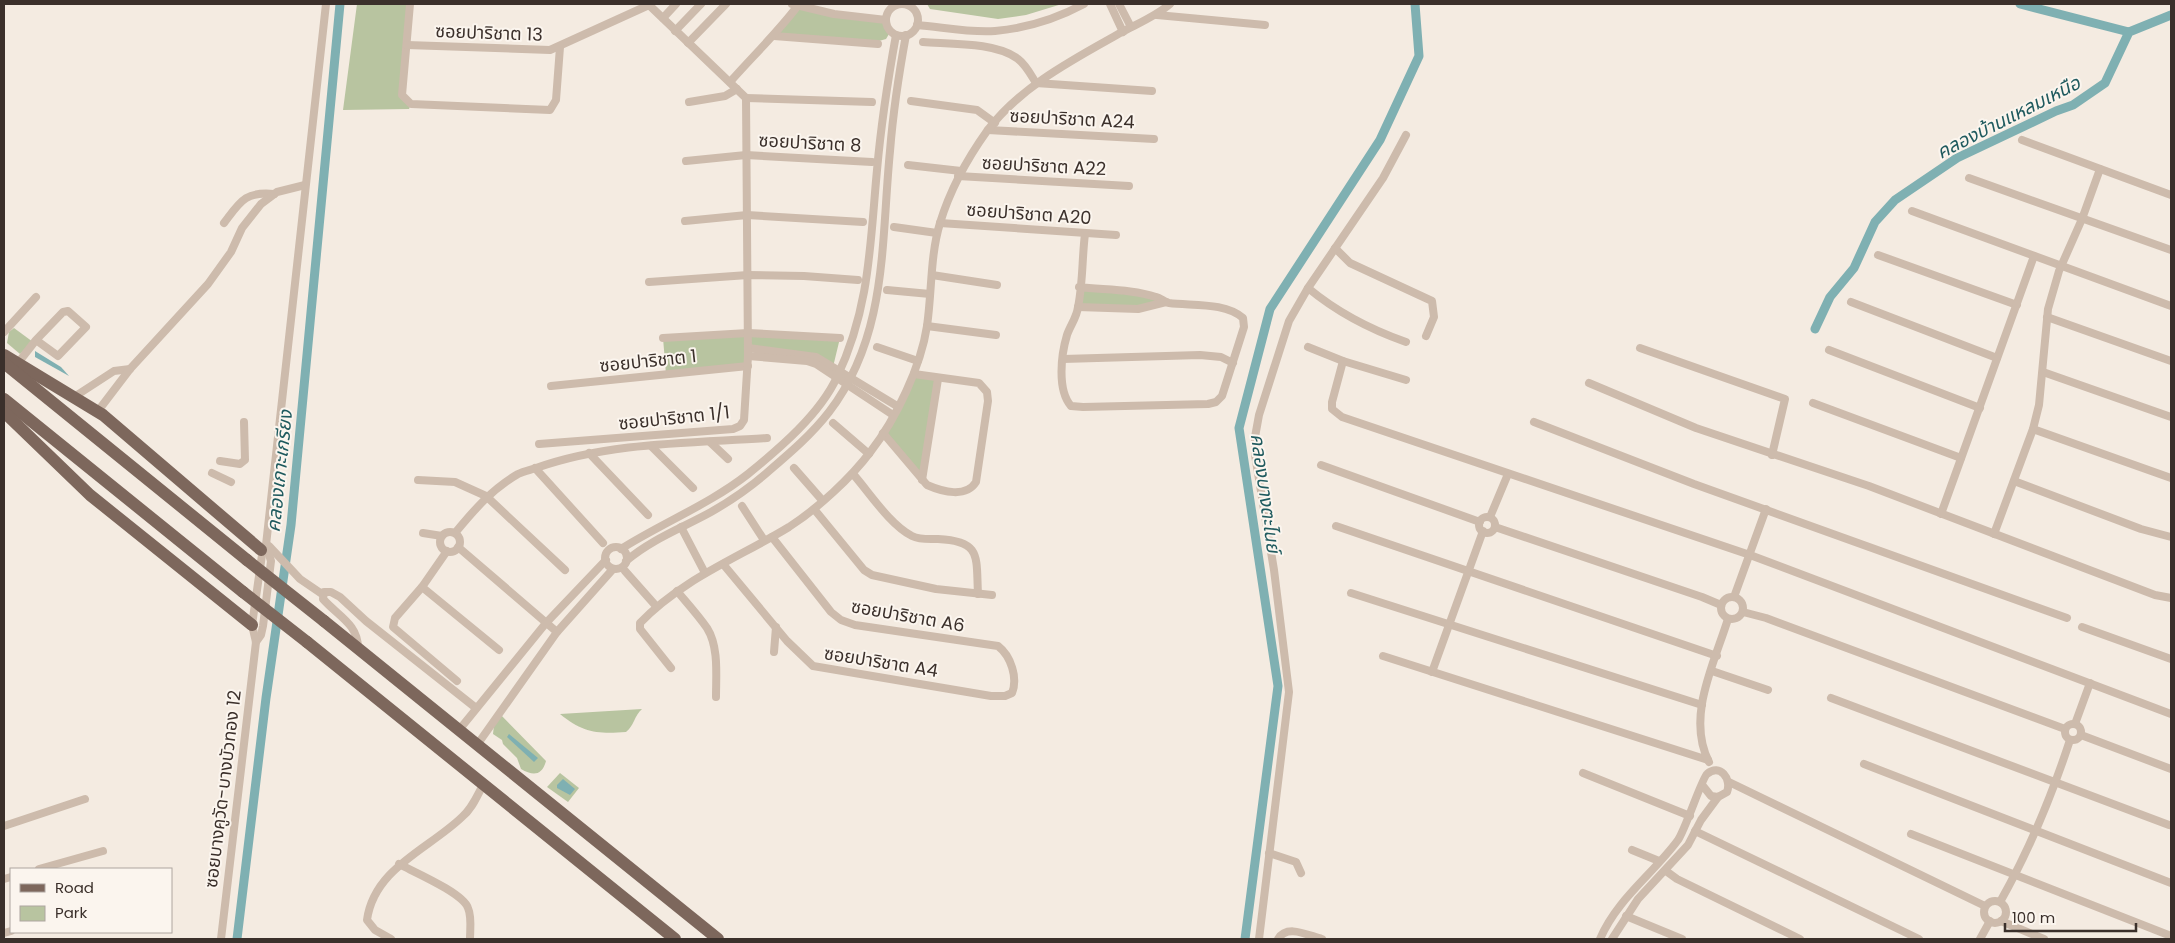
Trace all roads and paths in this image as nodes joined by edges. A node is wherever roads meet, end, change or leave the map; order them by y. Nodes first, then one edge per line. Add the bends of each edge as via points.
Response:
1 (326, 4) edge
2 (410, 4) edge
3 (649, 4) edge
4 (676, 4) edge
5 (701, 4) edge
6 (726, 4) edge
7 (1084, 4) edge
8 (1110, 4) edge
9 (1119, 4) edge
10 (1170, 4) edge
11 (794, 6) edge
12 (1157, 15) junction
13 (663, 18) junction
14 (886, 20) junction
15 (917, 25) junction
16 (1265, 25) dead end
17 (1131, 27) junction
18 (675, 31) junction
19 (1123, 32) junction
20 (896, 35) junction
21 (906, 35) junction
22 (774, 36) junction
23 (923, 42) dead end
24 (688, 43) junction
25 (878, 44) dead end
26 (407, 45) junction
27 (560, 47) junction
28 (730, 82) junction
29 (1036, 83) junction
30 (737, 89) junction
31 (1152, 91) dead end
32 (746, 98) junction
33 (911, 101) dead end
34 (689, 102) dead end
35 (872, 102) dead end
36 (995, 123) junction
37 (988, 130) junction
38 (1406, 135) dead end
39 (1154, 139) dead end
40 (2022, 140) dead end
41 (746, 155) junction
42 (686, 161) dead end
43 (872, 162) dead end
44 (908, 166) dead end
45 (2100, 169) junction
46 (960, 173) junction
47 (1969, 178) dead end
48 (305, 185) junction
49 (1129, 186) dead end
50 (274, 194) junction
51 (2171, 195) edge
52 (1912, 211) dead end
53 (747, 215) junction
54 (2082, 219) junction
55 (685, 221) dead end
56 (863, 222) dead end
57 (224, 223) dead end
58 (940, 223) junction
59 (894, 227) dead end
60 (937, 232) junction
61 (1085, 234) junction
62 (1116, 235) dead end
63 (1335, 248) junction
64 (2171, 250) edge
65 (1878, 255) dead end
66 (2034, 256) junction
67 (2061, 266) junction
68 (748, 275) junction
69 (932, 275) junction
70 (858, 280) dead end
71 (649, 282) dead end
72 (997, 285) dead end
73 (1079, 288) junction
74 (1308, 288) junction
75 (887, 290) dead end
76 (930, 294) junction
77 (36, 297) dead end
78 (1166, 302) junction
79 (1851, 302) dead end
80 (2017, 305) junction
81 (2171, 306) edge
82 (1078, 307) junction
83 (2047, 317) junction
84 (927, 326) junction
85 (4, 332) edge
86 (748, 333) junction
87 (996, 335) dead end
88 (1426, 336) dead end
89 (663, 338) dead end
90 (840, 338) dead end
91 (36, 340) junction
92 (1406, 342) dead end
93 (877, 347) dead end
94 (1308, 347) dead end
95 (1640, 348) dead end
96 (1829, 350) dead end
97 (748, 352) junction
98 (4, 355) edge
99 (1998, 358) junction
100 (1063, 359) junction
101 (2171, 360) edge
102 (918, 361) junction
103 (1343, 361) junction
104 (4, 363) edge
105 (18, 363) junction
106 (1233, 363) junction
107 (748, 366) junction
108 (130, 369) junction
109 (2043, 372) junction
110 (838, 374) junction
111 (914, 374) junction
112 (938, 379) junction
113 (1406, 380) dead end
114 (848, 381) junction
115 (1589, 383) dead end
116 (550, 386) dead end
117 (74, 397) junction
118 (4, 399) edge
119 (1813, 403) dead end
120 (897, 406) junction
121 (1980, 408) junction
122 (4, 412) edge
123 (98, 412) junction
124 (893, 415) junction
125 (2171, 418) edge
126 (244, 422) dead end
127 (1534, 422) dead end
128 (833, 423) dead end
129 (117, 426) junction
130 (2033, 429) junction
131 (883, 433) junction
132 (767, 438) dead end
133 (710, 442) junction
134 (106, 444) junction
135 (539, 444) dead end
136 (651, 446) junction
137 (590, 453) junction
138 (870, 454) junction
139 (1772, 454) junction
140 (1961, 458) junction
141 (728, 459) dead end
142 (220, 461) dead end
143 (1321, 465) dead end
144 (535, 468) junction
145 (794, 468) dead end
146 (212, 473) dead end
147 (853, 474) junction
148 (1508, 474) junction
149 (2171, 478) edge
150 (104, 479) junction
151 (418, 480) dead end
152 (922, 480) junction
153 (2014, 481) junction
154 (231, 482) dead end
155 (693, 488) dead end
156 (90, 495) junction
157 (486, 496) junction
158 (822, 500) junction
159 (742, 506) dead end
160 (814, 509) junction
161 (1766, 509) junction
162 (1941, 514) junction
163 (648, 515) dead end
164 (1490, 517) junction
165 (1480, 522) junction
166 (1336, 526) dead end
167 (680, 527) junction
168 (1495, 527) junction
169 (1483, 531) junction
170 (423, 533) dead end
171 (455, 533) junction
172 (1994, 534) junction
173 (442, 536) junction
174 (2171, 536) edge
175 (768, 538) junction
176 (603, 543) dead end
177 (264, 546) junction
178 (458, 547) junction
179 (621, 549) junction
180 (447, 551) junction
181 (1750, 555) junction
182 (606, 560) junction
183 (626, 561) junction
184 (723, 564) junction
185 (614, 569) junction
186 (565, 570) dead end
187 (1469, 570) junction
188 (625, 571) dead end
189 (705, 573) junction
190 (422, 587) junction
191 (678, 591) junction
192 (1351, 593) dead end
193 (322, 594) junction
194 (978, 594) junction
195 (992, 595) dead end
196 (1734, 598) junction
197 (2171, 598) edge
198 (1721, 605) junction
199 (656, 606) junction
200 (1742, 612) junction
201 (2067, 618) dead end
202 (1728, 619) junction
203 (546, 623) junction
204 (1450, 623) junction
205 (252, 625) junction
206 (2082, 626) dead end
207 (776, 627) junction
208 (557, 632) junction
209 (256, 642) junction
210 (358, 648) junction
211 (499, 650) dead end
212 (774, 652) dead end
213 (1383, 656) dead end
214 (1717, 656) junction
215 (2171, 659) edge
216 (671, 668) dead end
217 (1712, 670) junction
218 (1432, 672) junction
219 (456, 680) dead end
220 (2090, 684) junction
221 (1768, 690) dead end
222 (991, 696) joint
223 (716, 697) dead end
224 (1831, 698) dead end
225 (1702, 705) junction
226 (476, 708) junction
227 (2171, 714) edge
228 (2075, 724) junction
229 (2064, 729) junction
230 (459, 730) junction
231 (2081, 735) junction
232 (2070, 740) junction
233 (477, 745) junction
234 (1708, 760) junction
235 (1864, 764) dead end
236 (2171, 769) edge
237 (1714, 771) junction
238 (1583, 773) dead end
239 (1729, 782) junction
240 (2056, 782) junction
241 (483, 784) junction
242 (1702, 786) junction
243 (1718, 797) junction
244 (85, 799) dead end
245 (1690, 816) junction
246 (2169, 825) dead end
247 (4, 826) edge
248 (2036, 829) junction
249 (1695, 831) junction
250 (1911, 834) dead end
251 (1632, 850) dead end
252 (102, 851) dead end
253 (1268, 853) junction
254 (1659, 861) junction
255 (399, 864) junction
256 (42, 868) edge
257 (1666, 872) junction
258 (1301, 874) dead end
259 (2016, 874) junction
260 (2171, 883) edge
261 (2000, 902) junction
262 (1986, 906) junction
263 (1626, 916) junction
264 (1990, 921) junction
265 (2001, 921) junction
266 (2171, 936) edge
267 (221, 939) edge
268 (391, 939) edge
269 (470, 939) edge
270 (675, 939) edge
271 (718, 939) edge
272 (1259, 939) edge
273 (1278, 939) edge
274 (1322, 939) edge
275 (1600, 939) edge
276 (1612, 939) edge
277 (1682, 939) edge
278 (1800, 939) edge
279 (1919, 939) edge
280 (1980, 939) edge
281 (2044, 939) edge

1 - 48 street
2 - 26 street
3 - 13 street
3 - 27 street, ซอยปาริชาต 13
4 - 13 street
5 - 18 street
6 - 24 street
7 - 15 street via 1059,17 1033,25 995,31
8 - 19 street
9 - 17 street
10 - 12 street
11 - 14 street
11 - 22 street
12 - 16 street
12 - 17 street
13 - 18 street
14 - 15 street via 891,9 901,4 912,8 918,19
14 - 20 street
15 - 21 street
17 - 19 street
18 - 24 street
19 - 29 street
20 - 21 street
20 - 110 street via 878,151 863,306
21 - 114 street via 890,151 876,308 868,338
22 - 25 street
22 - 28 street
23 - 29 street via 1007,52 1018,59
24 - 28 street
26 - 27 street, ซอยปาริชาต 13 via 538,51
26 - 27 street via 402,95 411,104 542,112 554,106
28 - 30 street
29 - 31 street
29 - 36 street
30 - 32 street
30 - 34 street via 725,96
32 - 35 street
32 - 41 street, ซอยปาริชาต 1/1
33 - 36 street via 977,110
36 - 37 street
37 - 39 street, ซอยปาริชาต A24
37 - 46 street
38 - 63 street via 1383,178
40 - 45 street
41 - 42 street, ซอยปาริชาต 8
41 - 43 street, ซอยปาริชาต 8
41 - 53 street, ซอยปาริชาต 1/1
44 - 46 street, ซอยปาริชาต A22
45 - 51 street
45 - 54 street
46 - 49 street, ซอยปาริชาต A22
46 - 58 street
47 - 54 street
48 - 50 street
48 - 177 street
50 - 57 street via 251,194 241,201
50 - 108 street via 261,204 242,228 231,252 208,284
52 - 66 street
53 - 55 street
53 - 56 street
53 - 68 street, ซอยปาริชาต 1/1
54 - 64 street
54 - 67 street
58 - 60 street
58 - 61 street, ซอยปาริชาต A20
59 - 60 street
60 - 69 street
61 - 62 street, ซอยปาริชาต A20
61 - 73 street
63 - 74 street
63 - 88 street via 1350,263 1432,301 1434,317
65 - 80 street
66 - 67 street
66 - 80 street
67 - 81 street
67 - 83 street
68 - 70 street
68 - 71 street
68 - 86 street, ซอยปาริชาต 1/1
69 - 72 street
69 - 76 street
73 - 78 street via 1140,294
73 - 82 street
74 - 92 street via 1341,314
74 - 253 street via 1277,355 1254,437 1289,692
75 - 76 street
76 - 84 street
77 - 85 street
78 - 82 street via 1138,309
78 - 106 street via 1225,308 1243,318 1244,326
79 - 99 street
80 - 99 street
82 - 100 street
83 - 101 street
83 - 109 street
84 - 87 street
84 - 102 street
86 - 89 street
86 - 90 street
86 - 97 street, ซอยปาริชาต 1/1
91 - 91 street via 65,311 86,327 58,356
91 - 105 street
93 - 102 street
94 - 103 street
95 - 139 street via 1785,399
96 - 121 street
97 - 107 street, ซอยปาริชาต 1/1
97 - 110 street via 816,364
98 - 105 main road
99 - 121 street
100 - 106 street via 1200,355 1221,357
100 - 106 street via 1063,394 1071,406 1083,407 1216,402 1222,396
102 - 111 street
103 - 113 street
103 - 148 street via 1332,395 1332,409 1336,414
104 - 134 main road
105 - 117 main road
107 - 116 street, ซอยปาริชาต 1
107 - 135 street, ซอยปาริชาต 1/1 via 744,420 733,429
108 - 117 street via 114,371
108 - 123 street
109 - 125 street
109 - 130 street
110 - 114 street
110 - 179 street via 806,421 746,475
111 - 112 street
111 - 120 street
112 - 152 street
112 - 152 street via 979,383 987,392 976,482 971,490 964,493 934,488
114 - 120 street
114 - 124 street
114 - 167 street via 830,412 770,470 712,512
115 - 139 street via 1696,428
117 - 123 main road
118 - 150 main road
119 - 140 street
120 - 124 street
121 - 140 street
122 - 156 main road
123 - 129 main road
124 - 131 street
126 - 142 street via 245,460 240,464
127 - 161 street
128 - 138 street
129 - 134 main road
129 - 177 main road
130 - 149 street
130 - 153 street
131 - 138 street
131 - 152 street
132 - 133 street
133 - 136 street
133 - 141 street
134 - 210 main road, bridge
136 - 137 street
136 - 155 street
137 - 144 street
137 - 163 street
138 - 147 street
139 - 162 street
140 - 162 street
143 - 165 street
144 - 157 street via 518,474
144 - 176 street
145 - 158 street
146 - 154 street
147 - 158 street
147 - 194 street via 900,528 920,539 961,542 972,548
148 - 164 street
148 - 181 street
150 - 156 main road
150 - 241 main road, bridge
151 - 157 street via 455,482
153 - 172 street
153 - 174 street via 2141,529
156 - 205 main road
157 - 171 street
157 - 186 street
158 - 160 street
159 - 175 street, ซอยปาริชาต A6
160 - 175 street
160 - 194 street via 864,570 872,575
161 - 181 street
161 - 201 street
162 - 172 street
164 - 165 street via 1484,517
164 - 168 street via 1495,521
165 - 169 street
166 - 187 street
167 - 183 street
167 - 189 street
168 - 169 street via 1492,532
168 - 198 street
169 - 187 street
170 - 173 street
171 - 173 street
171 - 178 street via 460,539
172 - 197 street via 2155,595
173 - 180 street via 440,542
175 - 184 street
175 - 222 street, ซอยปาริชาต A6 via 841,620 855,625 998,646 1010,660 1016,685 1012,693
177 - 193 street
177 - 205 street
177 - 209 street via 271,561 264,626
178 - 180 street
178 - 203 street
179 - 182 street via 610,550
179 - 183 street via 625,552
180 - 190 street
181 - 196 street
181 - 220 street
182 - 185 street
182 - 203 street
183 - 185 street via 622,568
184 - 189 street
184 - 207 street, ซอยปาริชาต A4
185 - 208 street
187 - 204 street
187 - 214 street
188 - 199 street
189 - 191 street
190 - 211 street
190 - 219 street via 395,618 393,627
191 - 199 street
191 - 223 street via 708,629 712,640
192 - 204 street
193 - 210 street via 327,603 352,626
193 - 226 street via 331,592 340,597
194 - 195 street
196 - 198 street via 1726,599
196 - 200 street via 1742,603
198 - 202 street
199 - 216 street via 640,623 640,630
200 - 202 street via 1740,617
200 - 229 street via 1766,618
202 - 214 street
203 - 208 street
203 - 226 street
204 - 218 street
204 - 225 street
205 - 209 street
206 - 215 street
207 - 212 street
207 - 222 street, ซอยปาริชาต A4 via 813,666
208 - 233 street
209 - 267 street, ซอยบางคูวัด-บางบัวทอง 12
210 - 230 main road
213 - 218 street
214 - 217 street
217 - 221 street
217 - 225 street
218 - 234 street
220 - 227 street
220 - 228 street
224 - 240 street
225 - 234 street via 1698,726
226 - 230 street
228 - 229 street
228 - 231 street
229 - 232 street
230 - 233 main road
231 - 232 street
231 - 236 street
232 - 240 street
233 - 271 main road
234 - 237 street
235 - 248 street
237 - 239 street via 1724,773
237 - 242 street via 1705,776
238 - 245 street
239 - 243 street via 1727,792
239 - 262 street
240 - 246 street
240 - 248 street
241 - 255 street via 464,816
241 - 270 main road
242 - 243 street via 1711,796
242 - 245 street
243 - 249 street
244 - 247 street
245 - 254 street via 1678,839
248 - 259 street
248 - 260 street
249 - 257 street
249 - 279 street
250 - 259 street
251 - 254 street
252 - 256 street
253 - 258 street via 1296,862
253 - 272 street
254 - 275 street via 1629,892
255 - 268 street via 375,895 367,920 375,930
255 - 269 street via 466,903 470,916
257 - 263 street via 1638,899
257 - 278 street
259 - 261 street
259 - 266 street
261 - 262 street via 1989,902
261 - 265 street via 2006,914
262 - 264 street via 1984,914
263 - 276 street
263 - 277 street
264 - 265 street
264 - 280 street
265 - 281 street
273 - 274 street via 1282,932 1288,930

